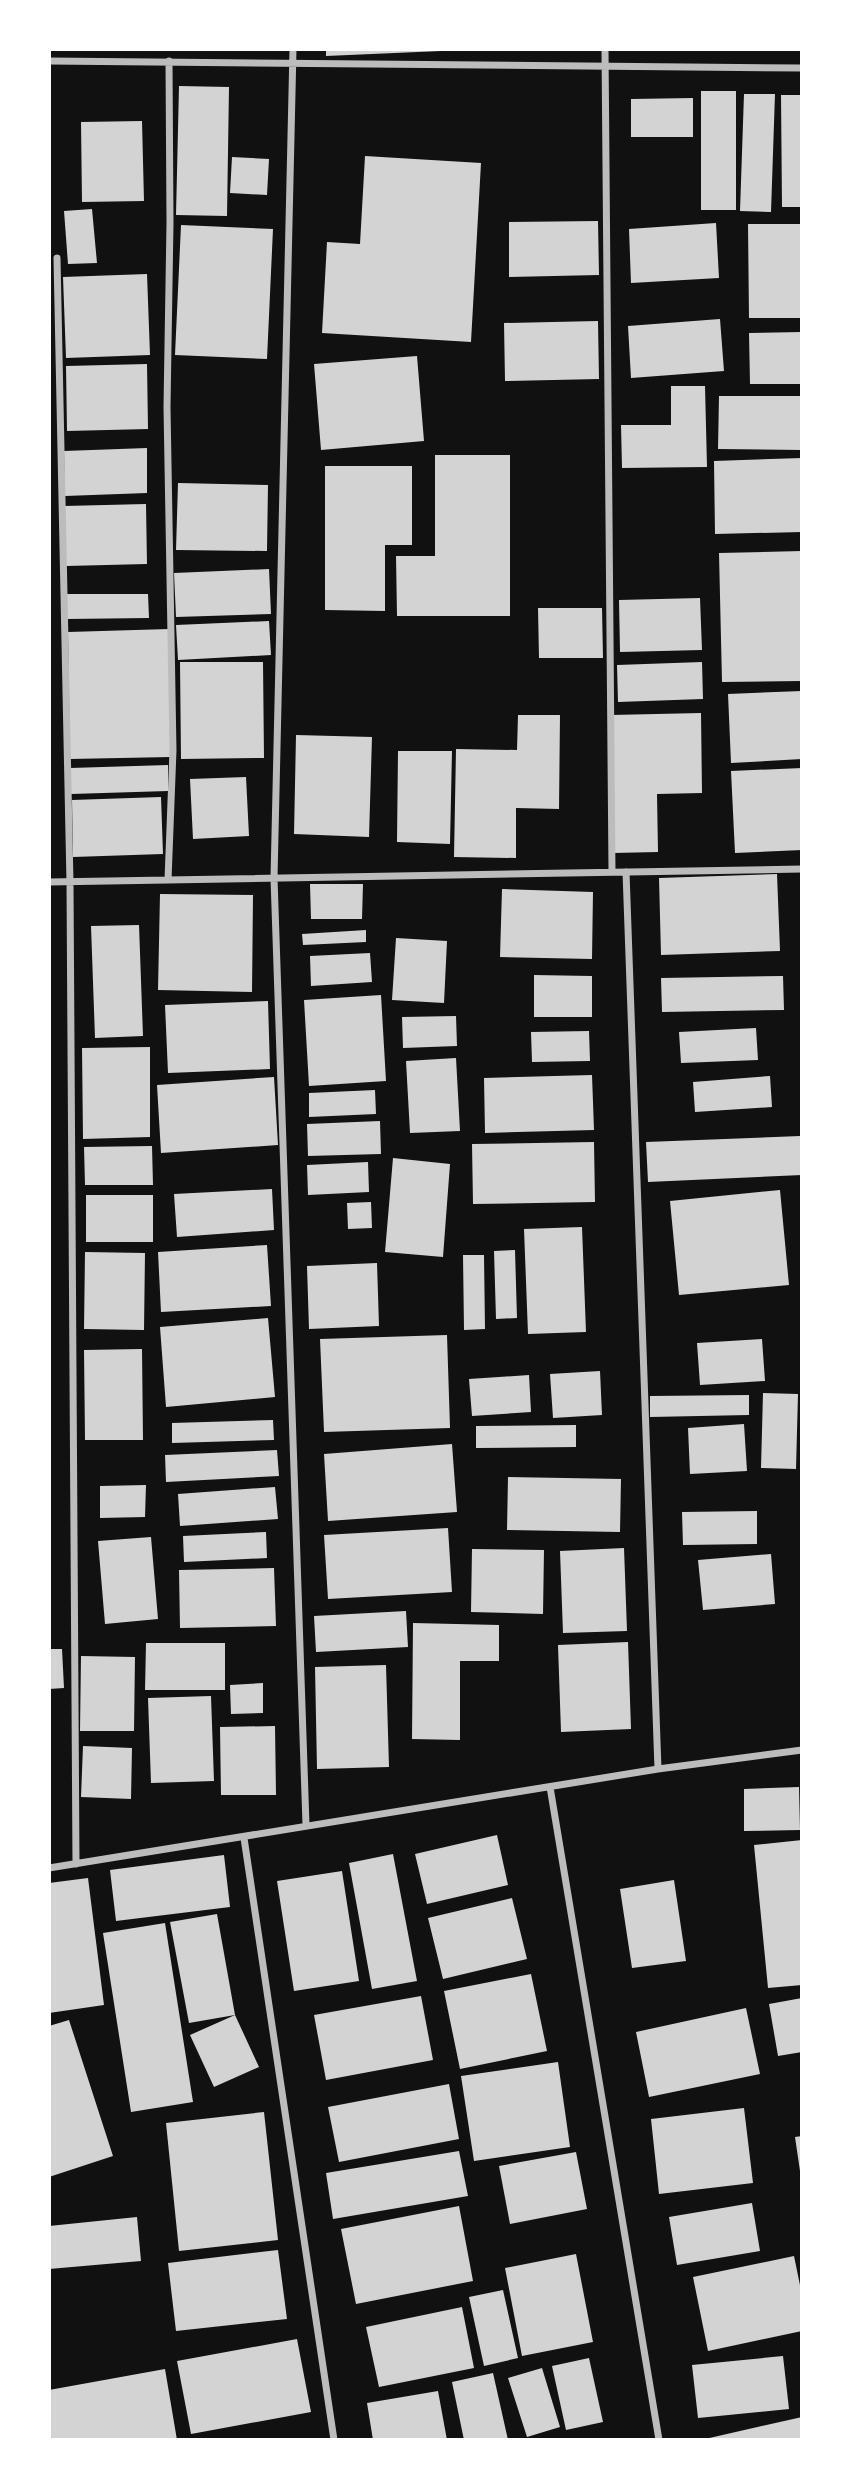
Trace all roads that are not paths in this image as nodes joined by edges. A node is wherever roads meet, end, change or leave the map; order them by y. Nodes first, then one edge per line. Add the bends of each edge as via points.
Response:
1 (293, 49) edge
2 (605, 49) edge
3 (49, 61) edge
4 (169, 61) junction
5 (293, 62) junction
6 (606, 66) junction
7 (802, 68) edge
8 (57, 258) dead end
9 (802, 869) edge
10 (612, 872) junction
11 (626, 872) junction
12 (274, 877) junction
13 (168, 880) junction
14 (49, 882) edge
15 (70, 883) junction
16 (802, 1750) edge
17 (658, 1769) junction
18 (550, 1787) junction
19 (306, 1825) junction
20 (244, 1838) junction
21 (76, 1864) junction
22 (49, 1868) edge
23 (334, 2440) edge
24 (659, 2440) edge

1 - 5 street
2 - 6 street
3 - 4 street
4 - 5 street
4 - 13 street via 167,407 173,750
5 - 6 street
5 - 12 street
6 - 7 street
6 - 10 street
8 - 15 street
9 - 11 street
10 - 11 street
10 - 12 street
11 - 17 street
12 - 13 street
12 - 19 street
13 - 15 street
14 - 15 street
15 - 21 street
16 - 17 street
17 - 18 street
18 - 19 street
18 - 24 street
19 - 20 street
20 - 21 street
20 - 23 street
21 - 22 street

